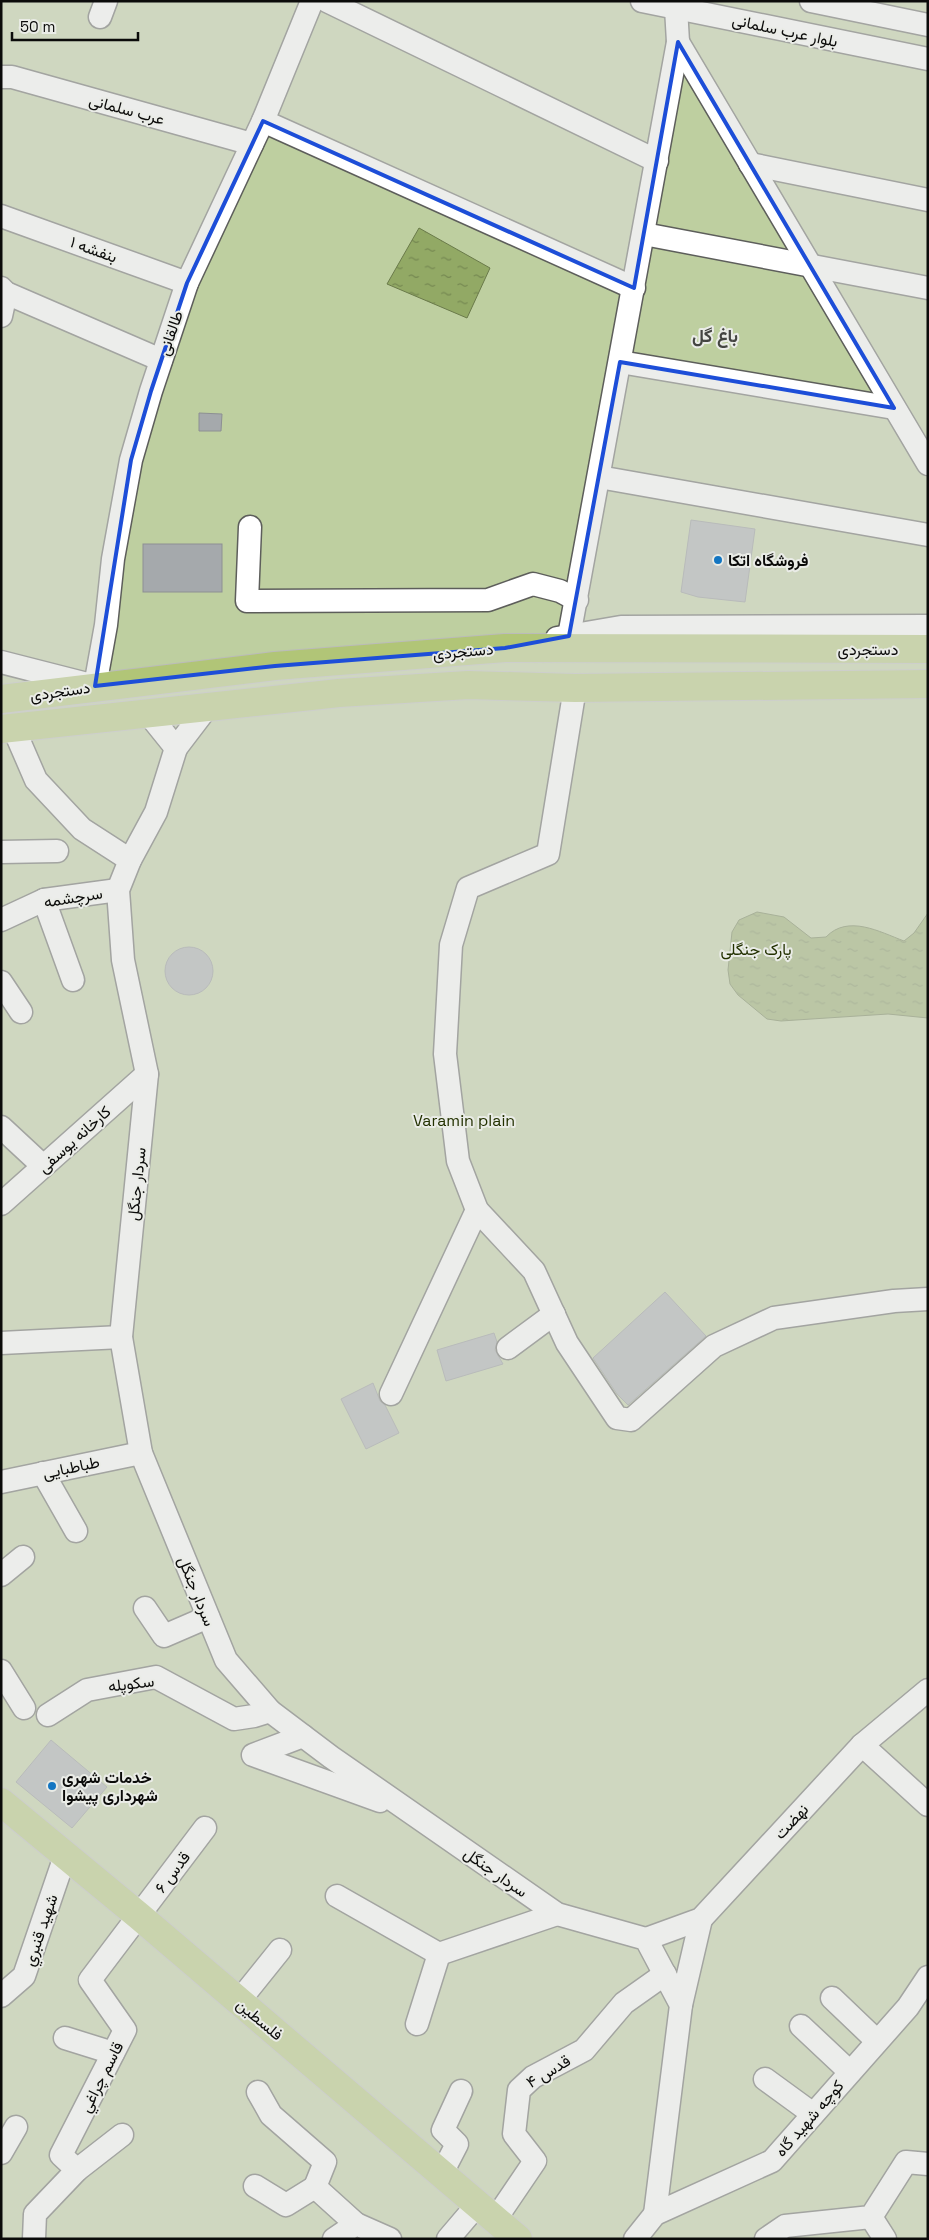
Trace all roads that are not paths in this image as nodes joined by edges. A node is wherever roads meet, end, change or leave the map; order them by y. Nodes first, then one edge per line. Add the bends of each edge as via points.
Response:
1 (312, 1) edge
2 (327, 1) edge
3 (642, 1) edge
4 (811, 1) edge
5 (676, 8) junction
6 (711, 8) edge
7 (928, 25) edge
8 (678, 42) junction
9 (928, 59) edge
10 (1, 77) edge
11 (263, 121) junction
12 (252, 144) junction
13 (657, 161) junction
14 (750, 164) junction
15 (928, 200) edge
16 (1, 216) edge
17 (644, 234) junction
18 (811, 266) junction
19 (187, 282) junction
20 (634, 288) junction
21 (928, 288) edge
22 (4, 291) edge
23 (1, 316) edge
24 (161, 360) junction
25 (620, 362) junction
26 (894, 408) junction
27 (928, 464) edge
28 (599, 477) junction
29 (250, 527) dead end
30 (928, 535) edge
31 (577, 600) junction
32 (928, 626) edge
33 (569, 636) junction
34 (505, 648) junction
35 (928, 649) edge
36 (1, 662) edge
37 (928, 684) edge
38 (95, 686) junction
39 (575, 688) junction
40 (1, 699) edge
41 (208, 706) junction
42 (147, 712) junction
43 (7, 728) edge
44 (176, 748) junction
45 (57, 851) dead end
46 (1, 852) edge
47 (130, 860) junction
48 (118, 890) junction
49 (44, 900) junction
50 (1, 920) edge
51 (72, 980) dead end
52 (1, 982) edge
53 (21, 1012) dead end
54 (147, 1074) junction
55 (1, 1127) edge
56 (43, 1166) junction
57 (1, 1204) edge
58 (477, 1210) junction
59 (928, 1299) edge
60 (554, 1314) junction
61 (121, 1337) junction
62 (1, 1343) edge
63 (508, 1348) dead end
64 (391, 1394) dead end
65 (141, 1453) junction
66 (43, 1473) junction
67 (1, 1482) edge
68 (76, 1531) dead end
69 (23, 1557) dead end
70 (1, 1575) edge
71 (145, 1608) dead end
72 (208, 1617) junction
73 (1, 1670) edge
74 (928, 1690) edge
75 (24, 1708) dead end
76 (270, 1711) junction
77 (48, 1715) dead end
78 (302, 1736) junction
79 (862, 1745) junction
80 (1, 1802) edge
81 (928, 1805) edge
82 (409, 1811) junction
83 (205, 1828) dead end
84 (65, 1856) junction
85 (337, 1896) dead end
86 (556, 1914) junction
87 (139, 1916) junction
88 (701, 1918) junction
89 (646, 1939) junction
90 (280, 1950) dead end
91 (439, 1954) junction
92 (665, 1974) junction
93 (928, 1976) edge
94 (1, 1996) edge
95 (832, 1998) dead end
96 (239, 2002) junction
97 (682, 2005) junction
98 (417, 2024) dead end
99 (801, 2026) dead end
100 (65, 2038) dead end
101 (877, 2041) junction
102 (113, 2053) junction
103 (850, 2072) junction
104 (766, 2079) dead end
105 (461, 2091) dead end
106 (258, 2092) dead end
107 (813, 2114) junction
108 (16, 2127) dead end
109 (122, 2136) dead end
110 (1, 2153) edge
111 (928, 2164) edge
112 (77, 2170) junction
113 (442, 2173) junction
114 (255, 2186) dead end
115 (315, 2187) junction
116 (486, 2213) junction
117 (655, 2214) junction
118 (871, 2217) junction
119 (356, 2224) junction
120 (34, 2239) edge
121 (334, 2239) edge
122 (390, 2239) edge
123 (448, 2239) edge
124 (518, 2239) edge
125 (635, 2239) edge
126 (766, 2239) edge
127 (885, 2239) edge

1 - 11 street, طالقانی
2 - 13 street
3 - 5 street, بلوار عرب سلمانی
4 - 7 street, بلوار عرب سلمانی
5 - 6 street, بلوار عرب سلمانی
5 - 8 street
6 - 9 street, بلوار عرب سلمانی
8 - 13 street
8 - 14 street
10 - 12 street, عرب سلمانی via 12,77
11 - 12 street, طالقانی
11 - 20 street
12 - 19 street, طالقانی
13 - 17 street
14 - 15 street
14 - 18 street
16 - 19 street, بنفشه ۱
17 - 18 street
17 - 20 street
18 - 21 street
18 - 26 street
19 - 24 street, طالقانی
20 - 25 street
22 - 23 street
22 - 24 street
24 - 38 street, طالقانی via 131,460
25 - 26 street
25 - 28 street
26 - 27 street
28 - 30 street
28 - 31 street
29 - 31 street via 247,601 488,600 533,584 560,591
31 - 33 street
32 - 33 street via 621,627
33 - 34 street
34 - 35 main road, دستجردی
34 - 38 main road, دستجردی via 275,666
36 - 38 street
37 - 39 main road, دستجردی
38 - 40 main road, دستجردی
39 - 41 main road, دستجردی via 468,685
39 - 58 street via 548,854 468,888 451,945 445,1054 458,1161
41 - 42 main road, دستجردی
41 - 44 street, سردار جنگل
42 - 43 main road, دستجردی
42 - 44 street
43 - 47 street via 36,780 82,829
44 - 47 street, سردار جنگل via 156,812
45 - 46 street
47 - 48 street, سردار جنگل
48 - 49 street, سرچشمه
48 - 54 street, سردار جنگل via 123,960
49 - 50 street, سرچشمه
49 - 51 street
52 - 53 street
54 - 56 street, کارخانه یوسفی
54 - 61 street, سردار جنگل
55 - 56 street
56 - 57 street, کارخانه یوسفی
58 - 60 street via 534,1271
58 - 64 street
59 - 60 street via 774,1318 714,1346 631,1420 617,1418 567,1343
60 - 63 street
61 - 62 street
61 - 65 street, سردار جنگل
65 - 66 street, طباطبایی
65 - 72 street, سردار جنگل
66 - 67 street, طباطبایی
66 - 68 street
69 - 70 street
71 - 72 street via 164,1636
72 - 76 street, سردار جنگل via 226,1660
73 - 75 street
74 - 79 street, نهضت
76 - 77 street, سکوپله via 234,1719 156,1676 87,1690
76 - 78 street, سردار جنگل
78 - 82 street, سردار جنگل
78 - 82 street via 253,1755
79 - 81 street
79 - 88 street, نهضت
80 - 84 main road, فلسطین
82 - 86 street, سردار جنگل
83 - 87 street, قدس ۶
84 - 87 main road, فلسطین
84 - 94 street, شهيد قنبري via 24,1976
85 - 91 street
86 - 89 street, سردار جنگل
86 - 91 street
87 - 96 main road, فلسطین
87 - 102 street, قاسم چراغي via 90,1980 125,2030
88 - 89 street, نهضت
88 - 97 street
89 - 92 street
90 - 96 street
91 - 98 street
92 - 97 street
92 - 116 street, قدس ۴ via 624,2003 584,2050 533,2077 518,2090 514,2134 535,2161
93 - 101 street, کوچه شهید گاه via 908,2006
95 - 101 street
96 - 113 main road, فلسطین
97 - 117 street
99 - 103 street
100 - 102 street
101 - 103 street, کوچه شهید گاه
102 - 112 street, قاسم چراغي via 61,2155
103 - 107 street, کوچه شهید گاه
104 - 107 street
105 - 113 street via 443,2130 457,2144
106 - 115 street via 271,2114 325,2162
107 - 117 street, کوچه شهید گاه via 772,2161
108 - 110 street
109 - 112 street
111 - 118 street via 906,2162
112 - 120 street via 36,2214
113 - 116 main road, فلسطین
114 - 115 street via 286,2205
115 - 119 street
116 - 123 street
116 - 124 main road, فلسطین
117 - 125 street
118 - 126 street via 785,2226
118 - 127 street
119 - 121 street
119 - 122 street

